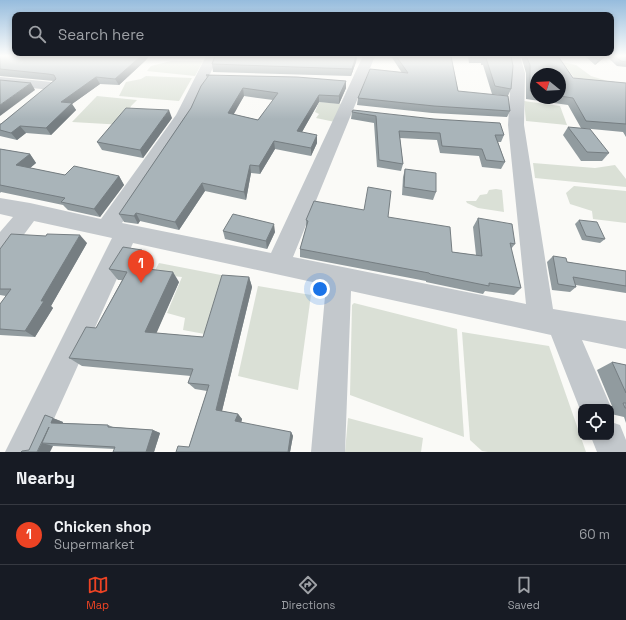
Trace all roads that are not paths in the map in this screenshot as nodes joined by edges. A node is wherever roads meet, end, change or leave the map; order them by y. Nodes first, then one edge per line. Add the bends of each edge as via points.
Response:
1 (209, 77) edge
2 (354, 77) edge
3 (517, 77) edge
4 (0, 81) edge
5 (34, 100) edge
6 (0, 206) edge
7 (30, 212) junction
8 (116, 231) junction
9 (0, 249) edge
10 (278, 265) junction
11 (339, 278) junction
12 (551, 322) junction
13 (626, 335) edge
14 (593, 404) edge
15 (609, 440) edge
16 (22, 452) edge
17 (328, 452) edge
18 (614, 452) edge

1 - 8 street
2 - 10 street via 350,82 354,111
3 - 12 street via 509,125
4 - 5 street via 52,86
6 - 7 street
7 - 8 street
7 - 9 street
8 - 10 street
8 - 16 street
10 - 11 street
11 - 12 street
11 - 17 street
12 - 13 street
12 - 14 street
15 - 18 street

